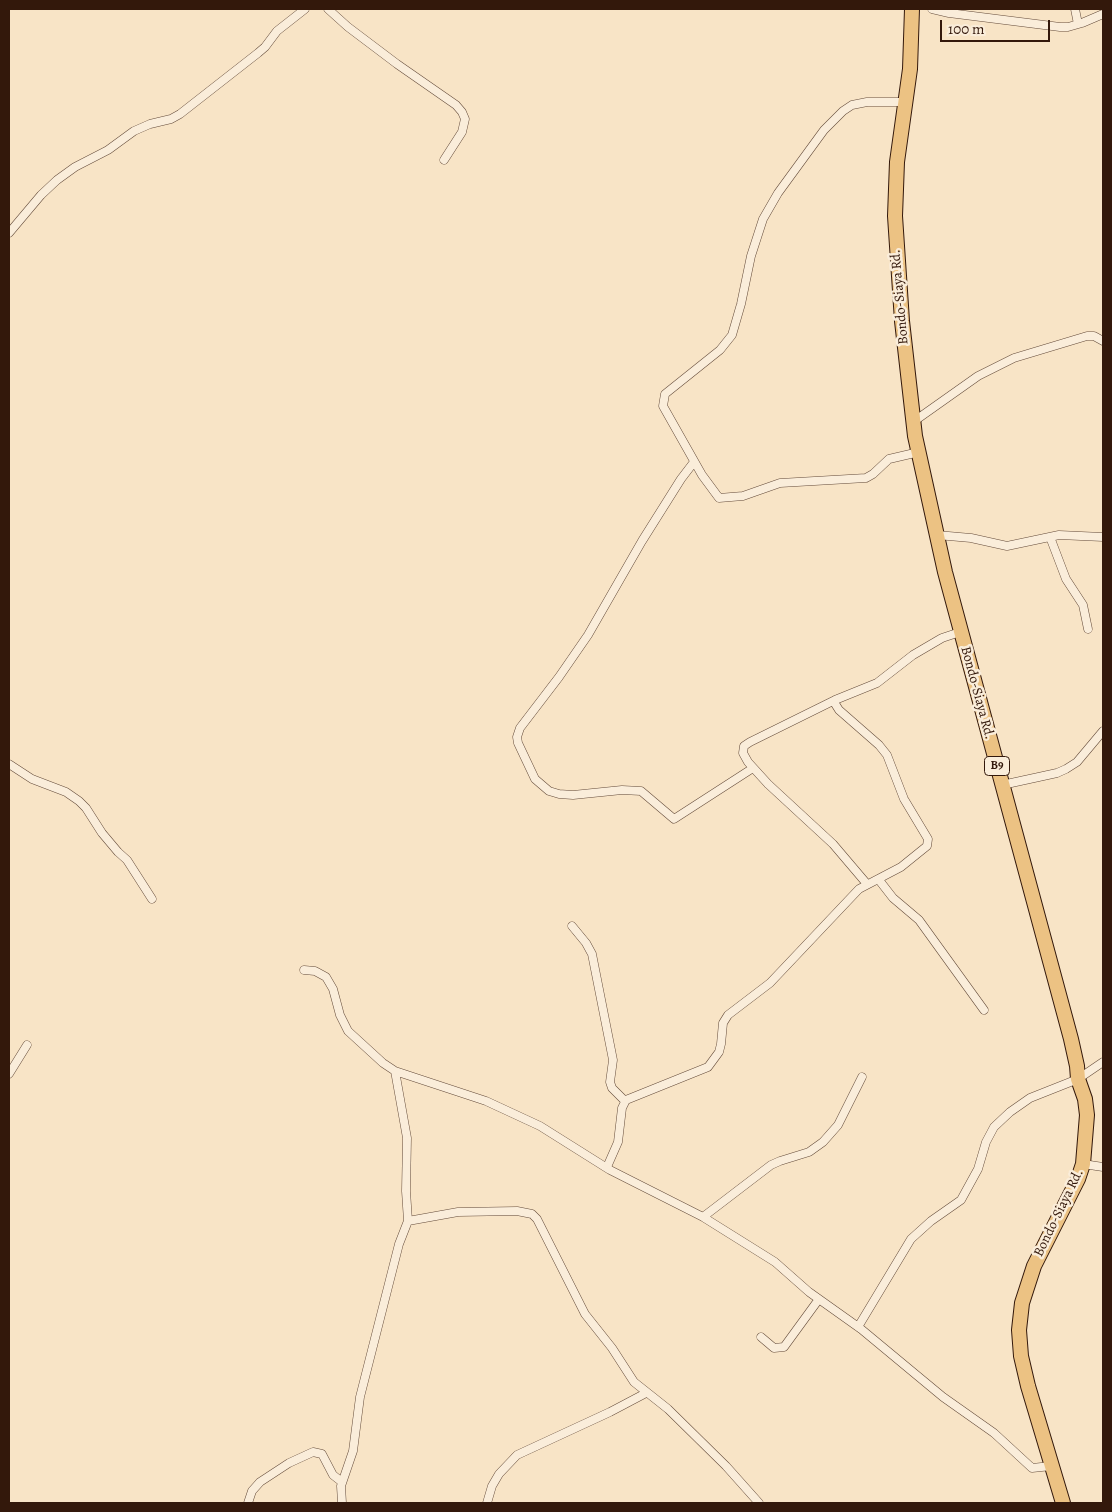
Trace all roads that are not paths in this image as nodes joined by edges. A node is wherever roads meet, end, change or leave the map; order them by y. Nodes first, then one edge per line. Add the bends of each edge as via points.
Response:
1 (305, 9) edge
2 (328, 9) edge
3 (912, 9) edge
4 (932, 9) edge
5 (1075, 9) edge
6 (1103, 14) edge
7 (1078, 24) junction
8 (906, 102) junction
9 (444, 160) dead end
10 (9, 233) edge
11 (1103, 341) edge
12 (913, 422) junction
13 (919, 452) junction
14 (694, 462) junction
15 (937, 535) junction
16 (1050, 537) junction
17 (1103, 537) edge
18 (1088, 629) dead end
19 (960, 632) junction
20 (835, 700) junction
21 (1103, 731) edge
22 (9, 764) edge
23 (753, 768) junction
24 (1002, 785) junction
25 (880, 880) junction
26 (867, 884) junction
27 (152, 899) dead end
28 (572, 926) dead end
29 (304, 970) dead end
30 (984, 1010) dead end
31 (27, 1045) dead end
32 (1103, 1062) edge
33 (394, 1071) junction
34 (9, 1074) edge
35 (862, 1077) dead end
36 (1078, 1078) junction
37 (625, 1101) junction
38 (1083, 1164) junction
39 (607, 1167) junction
40 (1103, 1167) edge
41 (703, 1217) junction
42 (408, 1221) junction
43 (819, 1299) junction
44 (858, 1327) junction
45 (761, 1337) dead end
46 (646, 1393) junction
47 (1051, 1466) junction
48 (342, 1482) junction
49 (248, 1503) edge
50 (342, 1503) edge
51 (487, 1503) edge
52 (759, 1503) edge
53 (1063, 1503) edge

1 - 10 street via 277,30 249,61 180,114 134,131 57,180
2 - 9 street via 462,112 465,119 462,132
3 - 8 highway, Bondo-Siaya Rd. / B9
4 - 7 street via 1060,27
5 - 7 street
6 - 7 street
8 - 12 highway, Bondo-Siaya Rd. / B9 via 896,174 895,231
8 - 14 street via 859,103 843,111 824,130 768,208 754,245 732,335 720,350 674,385 663,398 663,406
11 - 12 street via 1087,336 1014,358 978,376
12 - 13 highway, Bondo-Siaya Rd. / B9
13 - 14 street via 889,459 866,478 780,483 725,499 715,496
13 - 15 highway, Bondo-Siaya Rd. / B9
14 - 23 street via 642,541 580,648 520,728 518,743 534,779 549,791 573,795 641,791 674,819
15 - 16 street via 1011,546
15 - 19 highway, Bondo-Siaya Rd. / B9
16 - 17 street via 1072,534
16 - 18 street via 1066,579 1083,605
19 - 20 street via 942,638 913,655 877,683
19 - 24 highway, Bondo-Siaya Rd. / B9
20 - 23 street via 744,746 743,753
20 - 25 street via 839,710 884,751 904,798 928,839 927,846 916,856
21 - 24 street via 1077,762 1066,769
22 - 27 street via 32,779 66,792 79,801 127,860
23 - 26 street via 839,850
24 - 36 highway, Bondo-Siaya Rd. / B9 via 1071,1039
25 - 26 street
25 - 30 street via 893,898 919,920
26 - 37 street via 770,983 724,1019 719,1052 708,1067
28 - 37 street via 592,954 613,1060 610,1082
29 - 33 street via 326,977 348,1031
31 - 34 street
32 - 36 street
33 - 39 street via 486,1101 551,1132
33 - 42 street via 407,1138
35 - 41 street via 838,1124 823,1142 808,1152 771,1165
36 - 38 highway, Bondo-Siaya Rd. / B9 via 1087,1115
36 - 44 street via 1030,1098 994,1127 978,1169 961,1200 911,1239
37 - 39 street via 618,1142
38 - 40 street
38 - 47 highway, Bondo-Siaya Rd. / B9 via 1034,1266 1020,1313 1021,1356
39 - 41 street
41 - 43 street via 775,1262
42 - 46 street via 458,1212 517,1211 532,1214 585,1314 634,1382
42 - 48 street via 377,1327 358,1410 353,1451
43 - 44 street
43 - 45 street via 784,1347 774,1348
44 - 47 street via 943,1397 1000,1437 1032,1468
46 - 51 street via 517,1456 499,1474
46 - 52 street via 719,1459
47 - 53 highway, Bondo-Siaya Rd. / B9
48 - 49 street via 333,1475 322,1454 313,1452 260,1482
48 - 50 street

